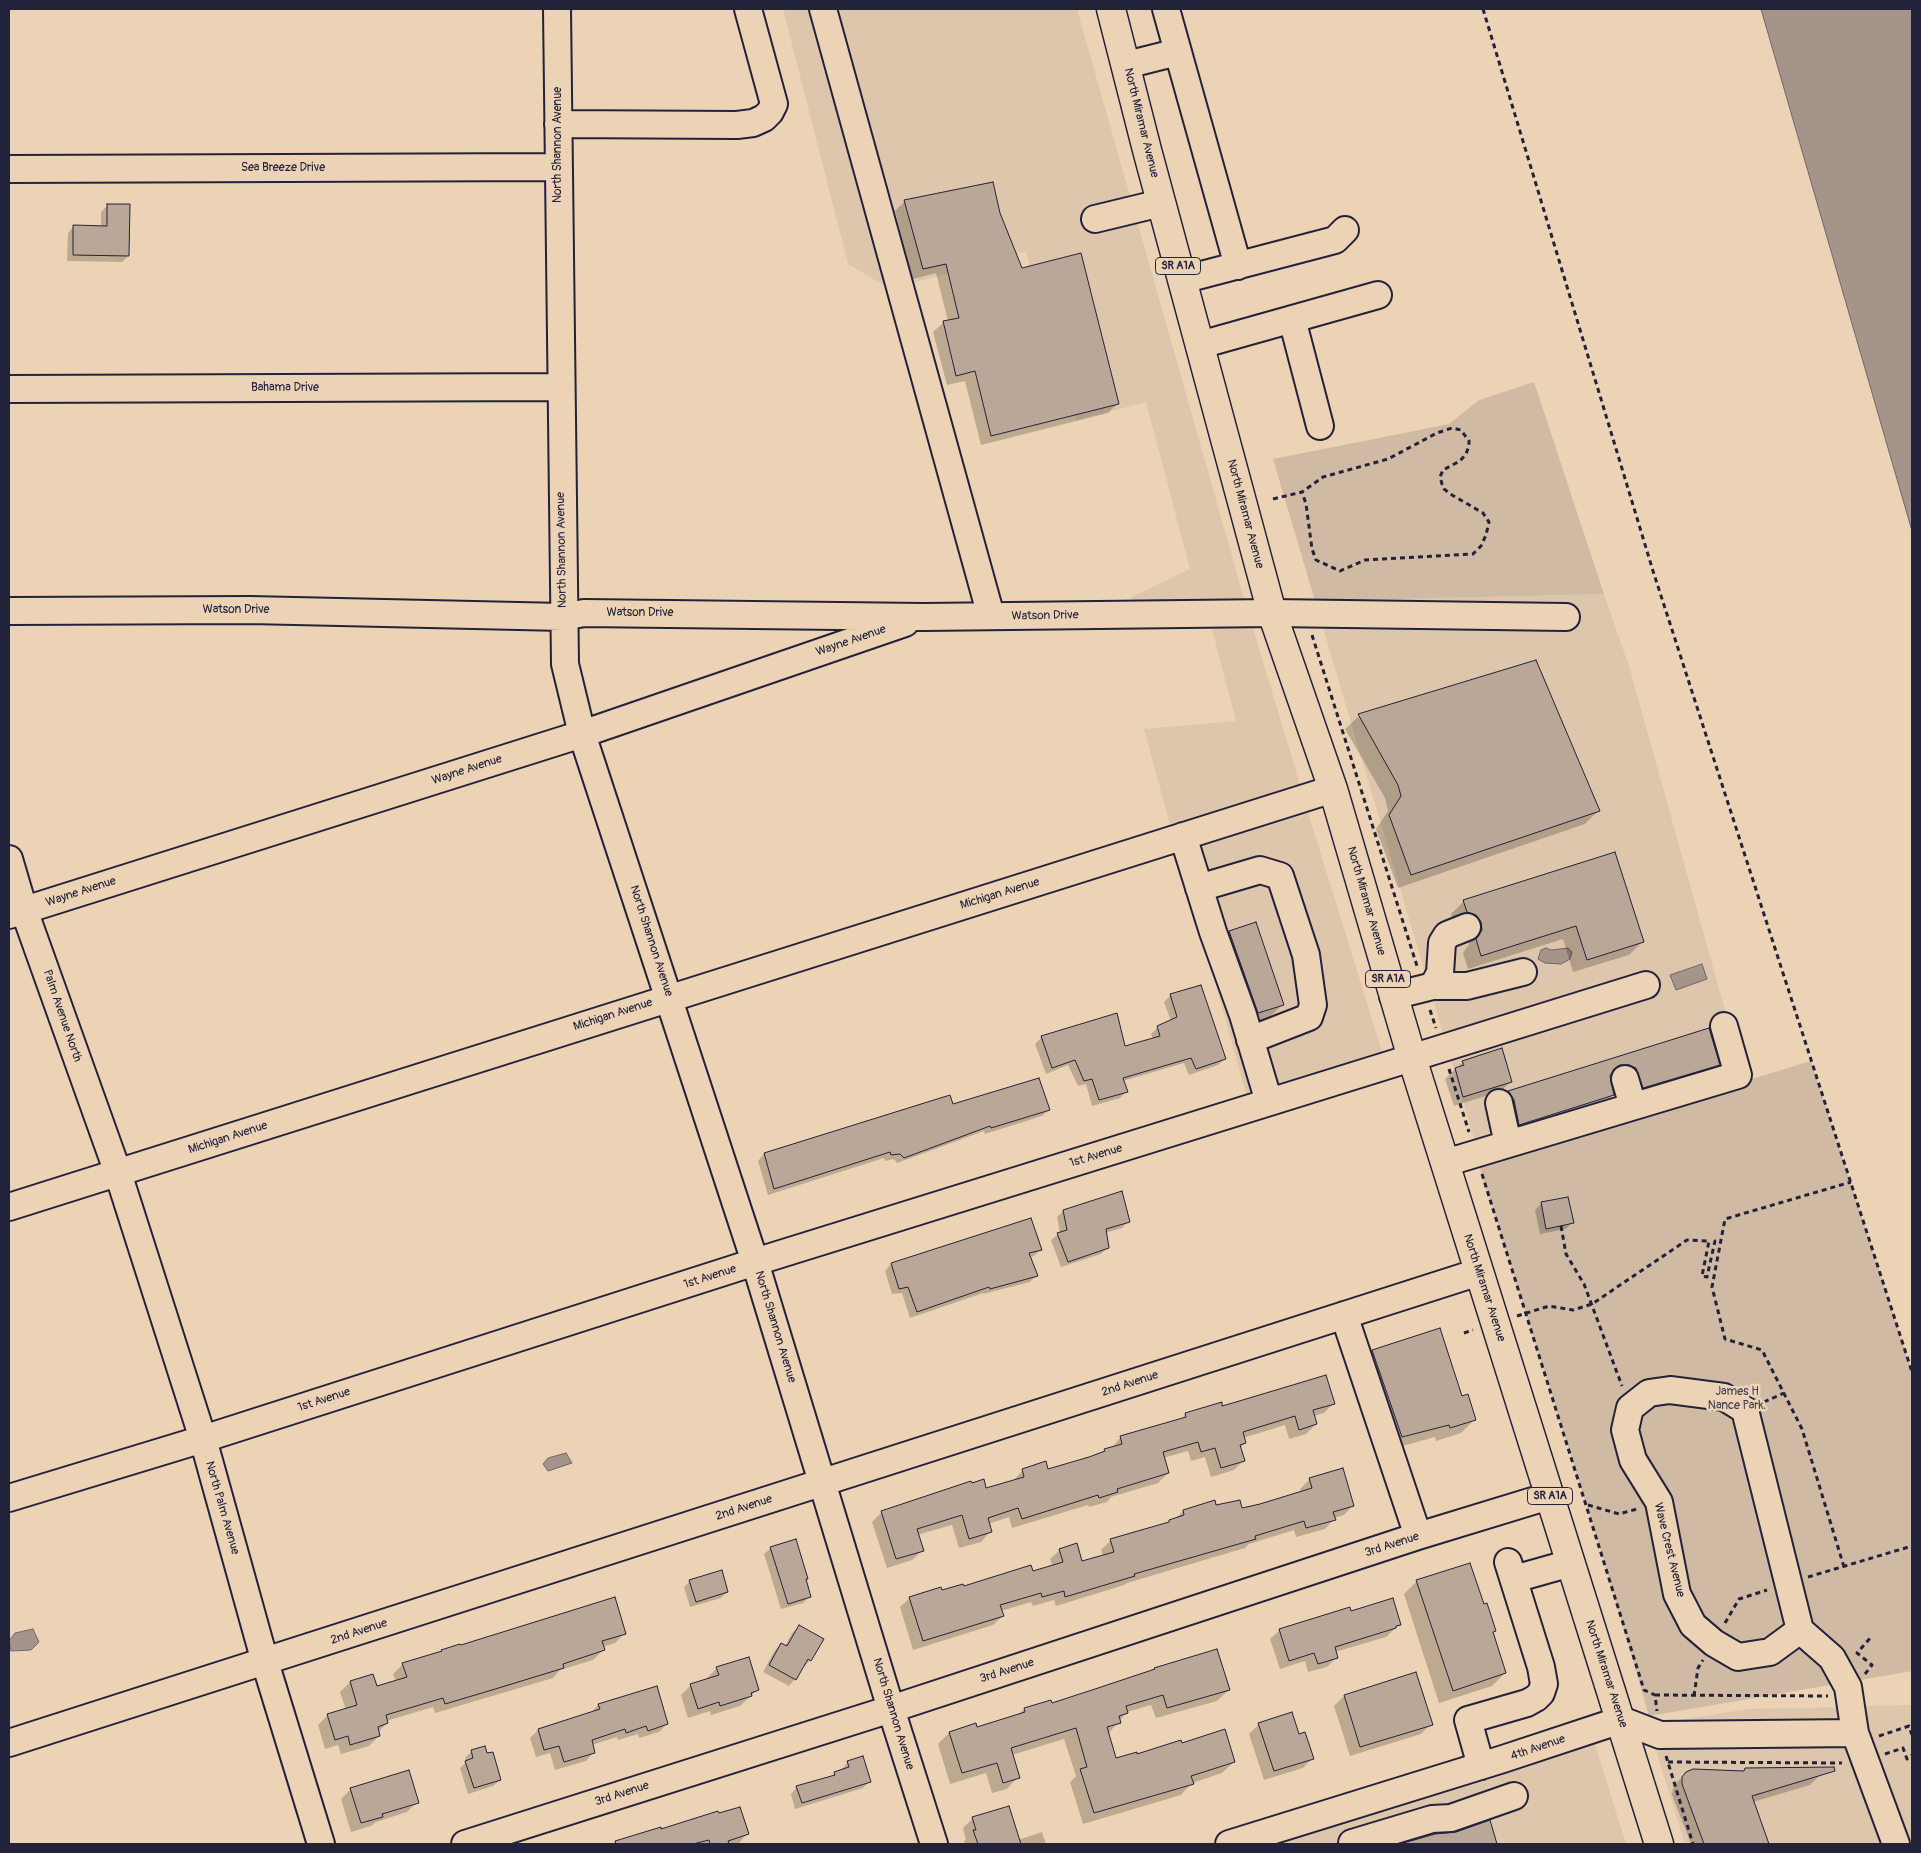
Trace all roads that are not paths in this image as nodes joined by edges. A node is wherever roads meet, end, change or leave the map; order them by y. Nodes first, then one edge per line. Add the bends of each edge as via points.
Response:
1 (557, 9) edge
2 (748, 9) edge
3 (823, 9) edge
4 (1111, 9) edge
5 (1166, 9) edge
6 (1178, 52) junction
7 (1126, 65) junction
8 (558, 124) junction
9 (558, 167) junction
10 (9, 169) edge
11 (1161, 203) junction
12 (1095, 219) dead end
13 (1345, 230) dead end
14 (1238, 266) junction
15 (1182, 280) junction
16 (1378, 295) dead end
17 (1292, 319) junction
18 (1200, 345) junction
19 (560, 387) junction
20 (9, 389) edge
21 (1320, 426) dead end
22 (9, 611) edge
23 (1272, 613) junction
24 (991, 616) junction
25 (563, 617) junction
26 (923, 617) junction
27 (1566, 617) dead end
28 (582, 734) junction
29 (1333, 789) junction
30 (1183, 836) junction
31 (9, 859) edge
32 (1199, 888) junction
33 (17, 912) edge
34 (1467, 927) dead end
35 (1523, 972) dead end
36 (1646, 985) dead end
37 (1428, 987) junction
38 (1393, 996) junction
39 (670, 997) junction
40 (1724, 1026) dead end
41 (1250, 1040) junction
42 (1412, 1058) junction
43 (1625, 1079) dead end
44 (1269, 1102) junction
45 (1499, 1103) dead end
46 (1633, 1106) junction
47 (1508, 1144) junction
48 (1445, 1163) junction
49 (118, 1174) junction
50 (9, 1207) edge
51 (756, 1262) junction
52 (1479, 1272) junction
53 (1344, 1315) junction
54 (203, 1439) junction
55 (823, 1483) junction
56 (1549, 1496) junction
57 (9, 1498) edge
58 (1418, 1536) junction
59 (1571, 1563) junction
60 (1800, 1630) junction
61 (265, 1662) junction
62 (891, 1708) junction
63 (1621, 1720) junction
64 (9, 1743) edge
65 (1859, 1745) junction
66 (1481, 1766) junction
67 (1514, 1796) dead end
68 (1342, 1809) junction
69 (322, 1844) edge
70 (464, 1844) edge
71 (934, 1844) edge
72 (1229, 1844) edge
73 (1353, 1844) edge
74 (1659, 1844) edge
75 (1896, 1844) edge

1 - 8 street, North Shannon Avenue
2 - 8 street via 774,104 764,118 753,124 737,125
3 - 24 street
4 - 7 main road, North Miramar Avenue / SR A1A
5 - 6 street
6 - 7 street
6 - 14 street
7 - 11 main road, North Miramar Avenue / SR A1A
8 - 9 street, North Shannon Avenue
9 - 10 street, Sea Breeze Drive
9 - 19 street, North Shannon Avenue
11 - 12 street
11 - 15 main road, North Miramar Avenue / SR A1A
13 - 14 street via 1335,240
14 - 15 street
15 - 18 main road, North Miramar Avenue / SR A1A
16 - 17 street
17 - 18 street
17 - 21 street
18 - 23 main road, North Miramar Avenue / SR A1A
19 - 20 street, Bahama Drive
19 - 25 street, North Shannon Avenue
22 - 25 street, Watson Drive via 250,610
23 - 24 street, Watson Drive
23 - 27 street, Watson Drive
23 - 29 main road, North Miramar Avenue / SR A1A
24 - 26 street, Watson Drive
25 - 26 street, Watson Drive via 584,613
25 - 28 street, North Shannon Avenue via 565,664
26 - 28 street, Wayne Avenue
28 - 33 street, Wayne Avenue
28 - 39 street, North Shannon Avenue
29 - 30 street, Michigan Avenue
29 - 38 main road, North Miramar Avenue / SR A1A
30 - 32 street
30 - 39 street, Michigan Avenue
31 - 33 street, Palm Avenue North
32 - 41 street
32 - 41 street via 1260,870 1280,876 1306,955 1313,1005 1309,1017
33 - 49 street, Palm Avenue North
34 - 37 street via 1447,934 1442,943 1440,973
35 - 37 street via 1467,986
36 - 42 street, 1st Avenue
37 - 38 street
38 - 42 main road, North Miramar Avenue / SR A1A
39 - 49 street, Michigan Avenue
39 - 51 street, North Shannon Avenue
40 - 46 street via 1738,1075
41 - 44 street
42 - 44 street, 1st Avenue
42 - 48 main road, North Miramar Avenue / SR A1A
43 - 46 street
44 - 51 street, 1st Avenue
45 - 47 street
46 - 47 street
47 - 48 street
48 - 52 main road, North Miramar Avenue / SR A1A
49 - 50 street, Michigan Avenue
49 - 54 street, North Palm Avenue
51 - 54 street, 1st Avenue
51 - 55 street, North Shannon Avenue
52 - 53 street, 2nd Avenue
52 - 56 main road, North Miramar Avenue / SR A1A
53 - 55 street, 2nd Avenue
53 - 58 street
54 - 57 street, 1st Avenue
54 - 61 street, North Palm Avenue
55 - 61 street, 2nd Avenue
55 - 62 street, North Shannon Avenue
56 - 58 street, 3rd Avenue
56 - 59 main road, North Miramar Avenue / SR A1A
58 - 62 street, 3rd Avenue
59 - 63 main road, North Miramar Avenue / SR A1A
59 - 66 street via 1511,1571 1544,1684 1541,1693 1527,1703 1468,1720
60 - 60 street, Wave Crest Avenue via 1770,1652 1738,1656 1714,1643 1693,1625 1677,1594 1659,1502 1633,1460 1625,1430 1630,1408 1649,1393 1670,1390 1724,1397 1745,1410
60 - 65 street via 1832,1658 1848,1687
61 - 64 street, 2nd Avenue
61 - 69 street, North Palm Avenue
62 - 70 street, 3rd Avenue
62 - 71 street, North Shannon Avenue
63 - 65 street via 1660,1735
63 - 66 street, 4th Avenue
63 - 74 main road, North Miramar Avenue / SR A1A
65 - 75 street
66 - 68 street, 4th Avenue
67 - 73 street via 1451,1818 1432,1819
68 - 72 street, 4th Avenue
68 - 73 street

